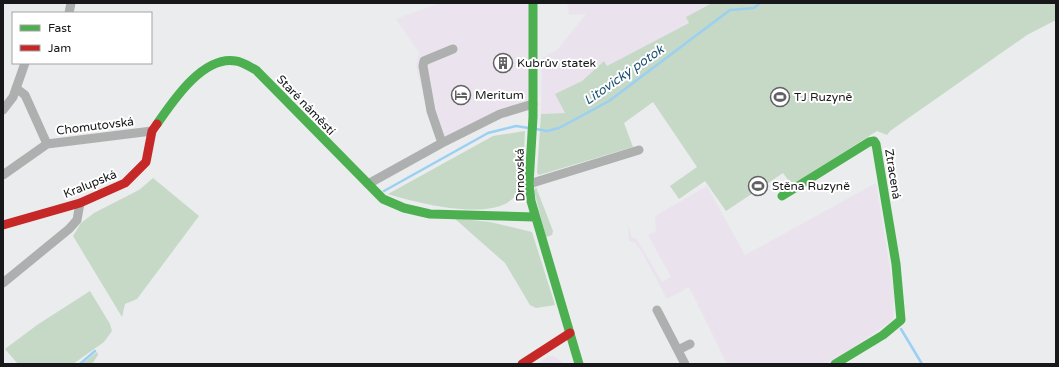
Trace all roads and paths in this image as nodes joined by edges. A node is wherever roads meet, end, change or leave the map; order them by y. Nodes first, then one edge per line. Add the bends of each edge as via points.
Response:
1 (533, 3) edge
2 (453, 49) dead end
3 (219, 62) joint
4 (24, 64) edge
5 (16, 88) junction
6 (533, 104) junction
7 (3, 110) edge
8 (152, 131) junction
9 (442, 143) junction
10 (47, 144) junction
11 (639, 150) dead end
12 (3, 175) edge
13 (368, 184) junction
14 (529, 184) junction
15 (782, 196) dead end
16 (80, 203) junction
17 (535, 217) junction
18 (3, 225) edge
19 (3, 284) edge
20 (657, 310) dead end
21 (570, 333) junction
22 (690, 344) dead end
23 (678, 350) junction
24 (522, 364) edge
25 (579, 364) edge
26 (685, 364) edge
27 (835, 364) edge

1 - 6 street, Drnovská
2 - 9 street via 424,61 423,66 431,111
3 - 8 street, Kralupská via 203,71 179,92
3 - 13 street, Staré náměstí via 236,60 256,70
4 - 5 street
5 - 7 street
5 - 10 street via 25,95
6 - 9 street via 500,114
6 - 14 street, Drnovská
8 - 10 street, Chomutovská
8 - 16 street, Kralupská via 146,162 125,183
9 - 13 street
10 - 12 street, Chomutovská
11 - 14 street
13 - 17 street, Staré náměstí via 383,199 404,208 430,214
14 - 17 street, Drnovská
15 - 27 street, Ztracená via 869,142 874,141 878,148 896,264 901,320 883,335
16 - 18 street, Kralupská
16 - 19 street via 77,220 69,229
17 - 21 street, Drnovská
20 - 23 street
21 - 24 street
21 - 25 street, Drnovská
22 - 23 street
23 - 26 street

